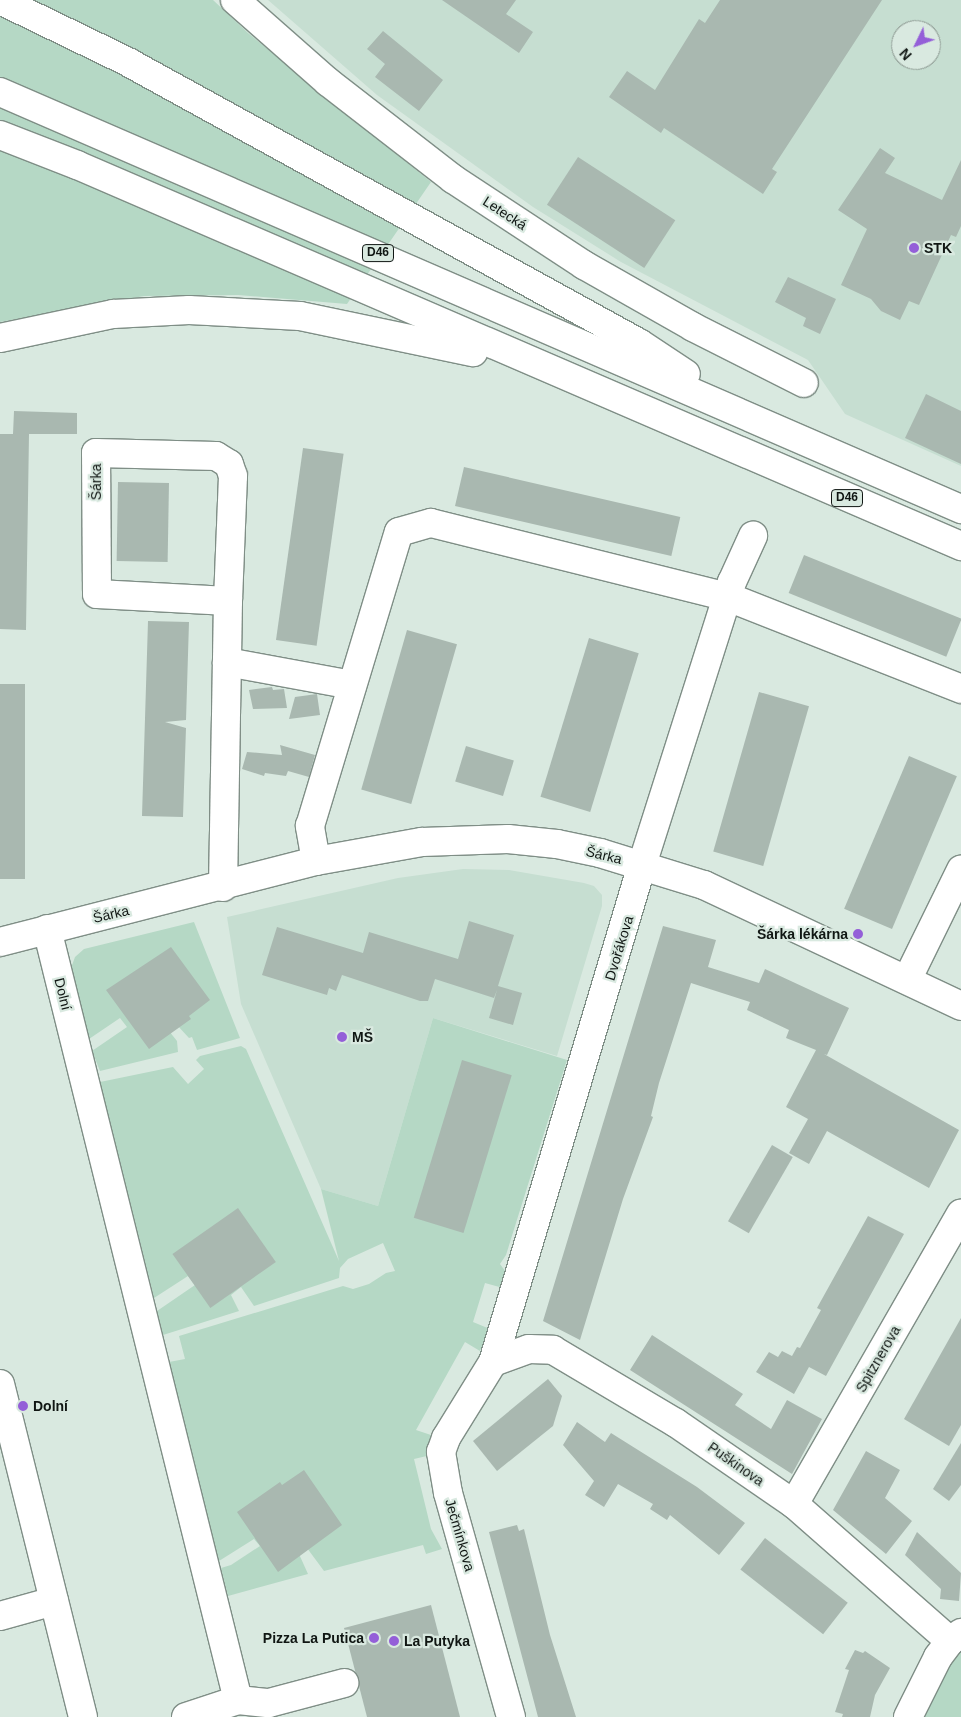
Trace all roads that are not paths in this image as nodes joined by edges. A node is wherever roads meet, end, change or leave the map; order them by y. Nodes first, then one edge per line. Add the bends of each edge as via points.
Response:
1 (0, 0) edge
2 (236, 0) edge
3 (0, 92) edge
4 (0, 136) edge
5 (0, 338) edge
6 (571, 380) junction
7 (804, 384) dead end
8 (754, 418) junction
9 (961, 509) edge
10 (752, 536) dead end
11 (961, 546) edge
12 (728, 597) junction
13 (228, 601) junction
14 (227, 662) junction
15 (352, 685) junction
16 (961, 690) edge
17 (316, 861) junction
18 (642, 865) junction
19 (961, 870) edge
20 (223, 887) junction
21 (47, 929) junction
22 (0, 942) edge
23 (908, 980) junction
24 (961, 1006) edge
25 (961, 1214) edge
26 (493, 1362) junction
27 (0, 1384) edge
28 (794, 1504) junction
29 (54, 1601) junction
30 (0, 1616) edge
31 (956, 1637) edge
32 (344, 1683) dead end
33 (238, 1700) junction
34 (271, 1710) edge
35 (83, 1717) edge
36 (186, 1717) edge
37 (511, 1717) edge
38 (908, 1717) edge

1 - 8 main road via 128,62 414,218 639,344
2 - 7 main road, Letecká via 328,82 453,179 584,265 693,327
3 - 8 main road, D46
4 - 6 main road, D46 via 86,169
5 - 6 main road via 113,314 189,310 272,314 343,323 446,345
6 - 11 main road, D46
8 - 9 main road, D46
10 - 12 main road, Dvořákova
12 - 15 main road via 431,523 399,532
12 - 16 main road
12 - 18 main road, Dvořákova
13 - 13 main road, Šárka via 233,476 229,464 216,456 96,453 97,594
13 - 14 main road, Šárka
14 - 15 main road
14 - 20 main road, Šárka
15 - 17 main road via 310,826
17 - 18 main road, Šárka via 422,842 508,839 557,844
17 - 20 main road, Šárka
18 - 23 main road, Šárka via 704,885
18 - 26 main road, Dvořákova
19 - 23 main road
20 - 21 main road, Šárka
21 - 22 main road, Šárka
21 - 33 main road, Dolní
23 - 24 main road, Šárka
25 - 28 main road, Spitznerova
26 - 28 main road, Puškinova via 529,1349 553,1350 676,1423
26 - 37 main road, Ječmínkova via 446,1438 441,1462
27 - 29 main road
28 - 31 main road, Puškinova
29 - 30 main road
29 - 35 main road
31 - 38 main road via 928,1674
32 - 34 main road
33 - 34 main road
33 - 36 main road

